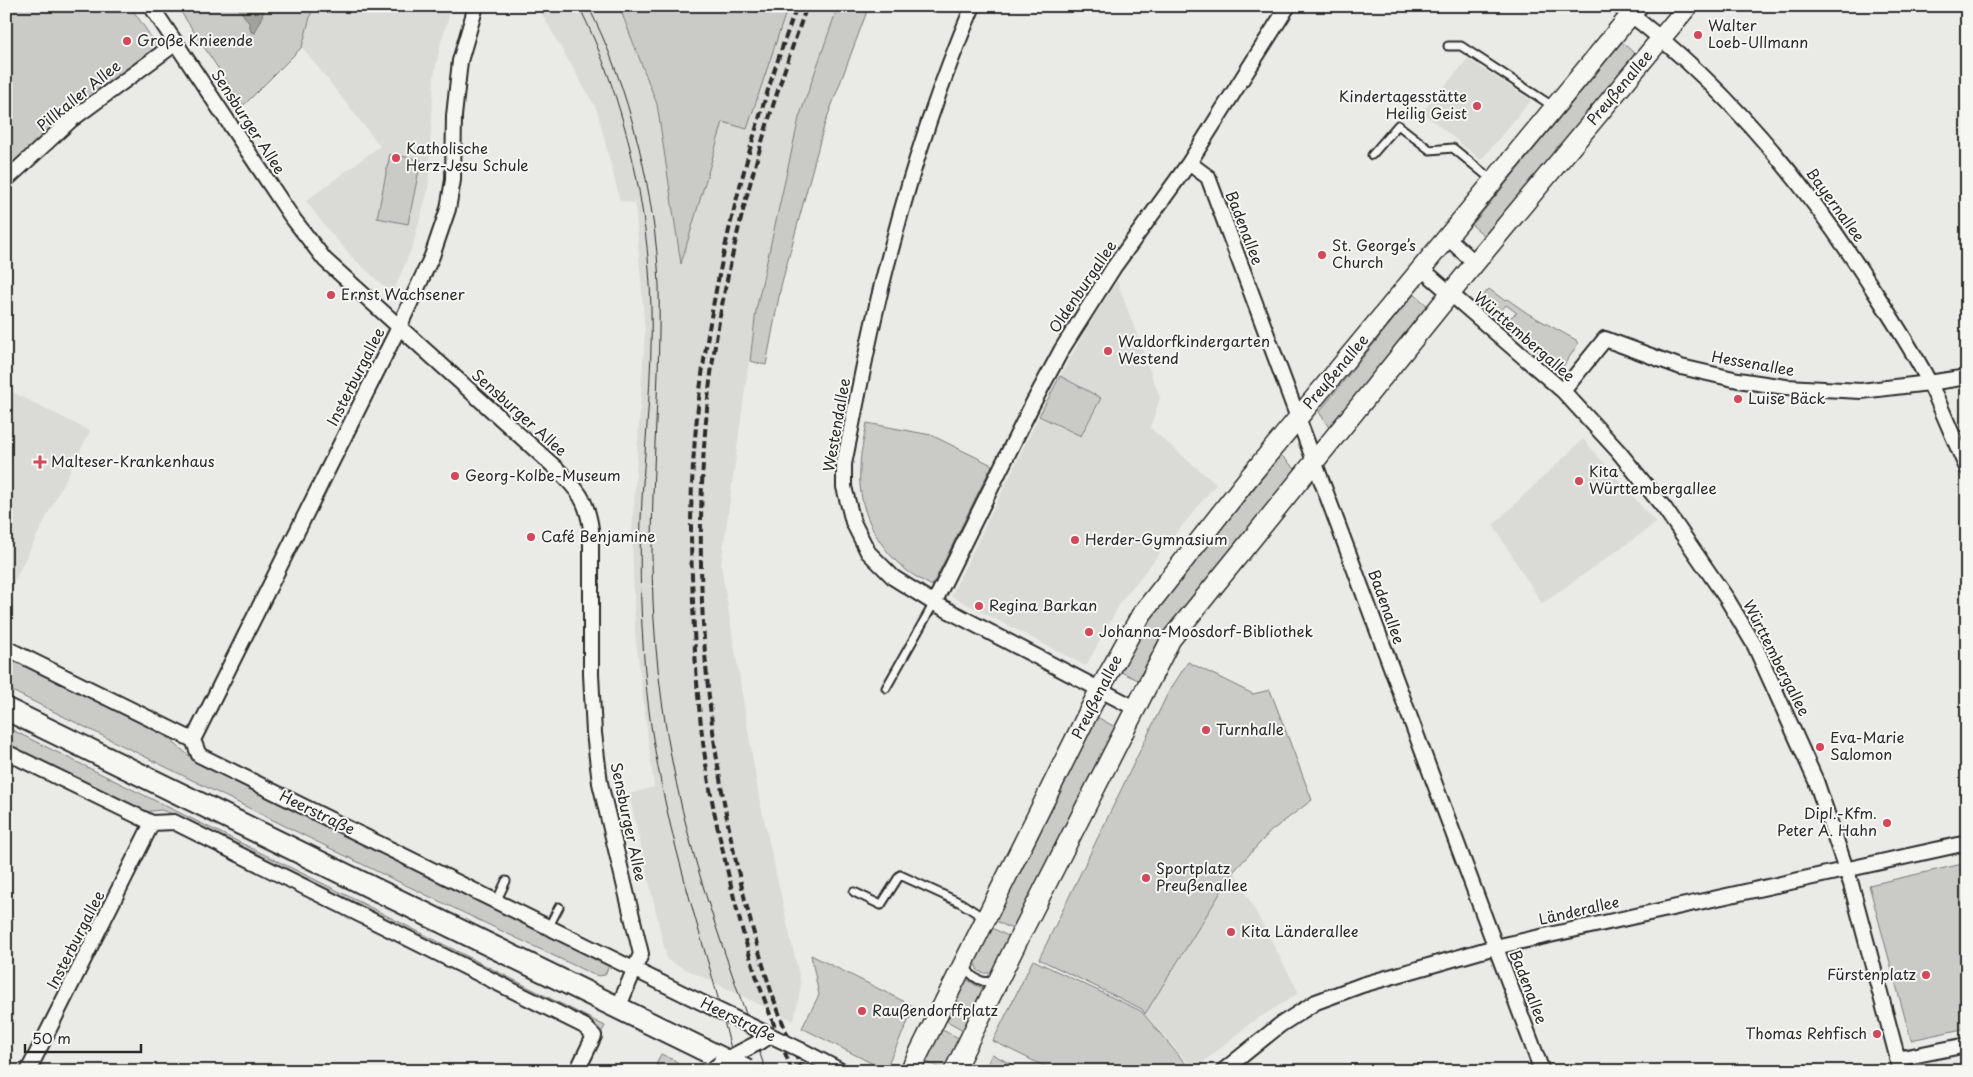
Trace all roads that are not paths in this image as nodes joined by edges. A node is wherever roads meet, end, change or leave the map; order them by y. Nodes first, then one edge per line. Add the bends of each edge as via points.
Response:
1 (151, 6) edge
2 (476, 6) edge
3 (973, 6) edge
4 (1288, 6) edge
5 (1688, 6) edge
6 (1629, 9) edge
7 (1660, 40) junction
8 (176, 43) junction
9 (1448, 46) dead end
10 (1554, 107) junction
11 (1372, 156) dead end
12 (1189, 163) junction
13 (6, 180) edge
14 (1494, 181) junction
15 (1447, 237) junction
16 (1475, 263) junction
17 (1422, 269) junction
18 (1449, 294) junction
19 (399, 327) junction
20 (1967, 377) edge
21 (1929, 383) junction
22 (1563, 391) junction
23 (1298, 418) junction
24 (1314, 462) junction
25 (1967, 468) edge
26 (934, 603) junction
27 (6, 648) edge
28 (886, 688) dead end
29 (1100, 689) junction
30 (1135, 708) junction
31 (6, 710) edge
32 (192, 740) junction
33 (6, 752) edge
34 (152, 823) junction
35 (1967, 843) edge
36 (1846, 868) junction
37 (506, 882) dead end
38 (854, 892) dead end
39 (496, 902) junction
40 (559, 907) dead end
41 (986, 920) junction
42 (548, 928) junction
43 (1495, 947) junction
44 (964, 963) junction
45 (635, 971) junction
46 (998, 980) junction
47 (618, 1008) junction
48 (770, 1036) junction
49 (1967, 1045) edge
50 (1899, 1065) edge
51 (716, 1067) edge
52 (28, 1071) edge
53 (577, 1071) edge
54 (747, 1071) edge
55 (841, 1071) edge
56 (910, 1071) edge
57 (954, 1071) edge
58 (1223, 1071) edge
59 (1542, 1071) edge

1 - 8 street, Sensburger Allee
2 - 19 street, Insterburgallee via 460,61 454,116 453,180 448,209 432,256
3 - 26 street, Westendallee via 922,145 892,245 844,464 844,488 853,522 868,552 894,578
4 - 12 street, Oldenburgallee
5 - 7 street, Preußenallee
6 - 7 street, Bayernallee
6 - 10 street, Preußenallee
7 - 16 street, Preußenallee
7 - 21 street, Bayernallee via 1707,80 1792,173 1887,310
8 - 13 street, Pillkaller Allee via 71,120
8 - 19 street, Sensburger Allee via 290,216 325,260
9 - 10 lane via 1461,46
10 - 14 street, Preußenallee
11 - 14 lane via 1398,125 1430,150 1453,148
12 - 23 street, Badenallee via 1208,177
12 - 26 street, Oldenburgallee via 1114,267 1062,349
14 - 15 street, Preußenallee
15 - 16 street
15 - 17 street, Preußenallee
16 - 18 street, Preußenallee
17 - 18 street
17 - 23 street, Preußenallee
18 - 22 street, Württembergallee
18 - 24 street, Preußenallee
19 - 32 street, Insterburgallee
19 - 45 street, Sensburger Allee via 558,470 583,497 589,512 594,733 600,783 641,954
20 - 21 street, Hessenallee
21 - 22 street, Hessenallee via 1861,391 1786,388 1681,367 1605,339
21 - 25 street, Bayernallee
22 - 36 street, Württembergallee via 1665,509 1755,646 1816,781
23 - 24 street, Badenallee
23 - 29 street, Preußenallee via 1141,615
24 - 30 street, Preußenallee via 1170,639
24 - 43 street, Badenallee
26 - 28 lane
26 - 29 street, Westendallee
27 - 32 street, Heerstraße
29 - 30 street, Westendallee
29 - 41 street, Preußenallee
30 - 46 street, Preußenallee
31 - 47 main road
32 - 39 street, Heerstraße via 199,755
33 - 34 street
34 - 52 street, Insterburgallee
34 - 53 street via 174,822 584,1026 594,1036
35 - 36 street, Länderallee
36 - 43 street, Länderallee
36 - 50 street, Württembergallee
37 - 39 lane
38 - 41 lane via 882,905 900,875 961,904
39 - 42 street, Heerstraße
40 - 42 lane
41 - 44 street, Preußenallee
42 - 45 street, Heerstraße
43 - 58 street, Länderallee via 1362,985 1316,1002 1280,1025
43 - 59 street, Badenallee
44 - 46 lane via 969,974 986,983
44 - 56 street, Preußenallee
45 - 47 street
45 - 48 street, Heerstraße, bridge
46 - 57 street, Preußenallee
47 - 51 main road via 704,1050
48 - 51 street, bridge
48 - 55 street, Heerstraße, bridge
49 - 50 street
51 - 54 main road, bridge

